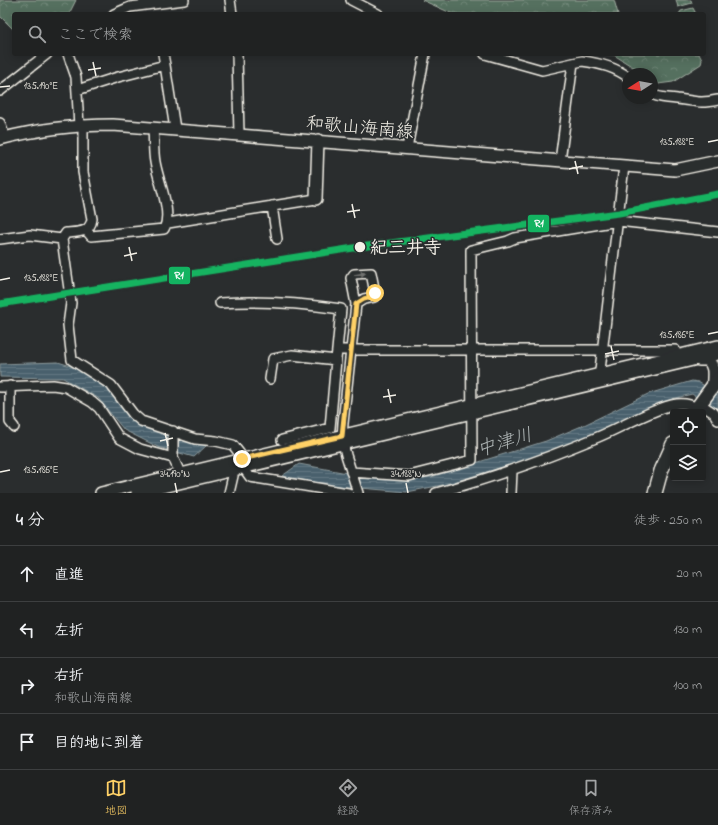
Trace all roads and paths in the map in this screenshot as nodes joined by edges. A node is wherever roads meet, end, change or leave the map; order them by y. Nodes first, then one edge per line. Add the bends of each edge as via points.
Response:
1 (184, 0) edge
2 (230, 0) edge
3 (351, 0) edge
4 (154, 4) junction
5 (119, 12) edge
6 (156, 12) edge
7 (232, 12) edge
8 (374, 12) edge
9 (44, 56) edge
10 (69, 56) edge
11 (163, 56) edge
12 (237, 56) edge
13 (425, 56) edge
14 (491, 56) edge
15 (573, 63) junction
16 (165, 65) junction
17 (622, 72) edge
18 (77, 90) junction
19 (0, 91) edge
20 (658, 96) edge
21 (718, 100) edge
22 (0, 123) edge
23 (81, 126) junction
24 (153, 128) junction
25 (174, 129) junction
26 (239, 134) junction
27 (2, 139) edge
28 (318, 140) junction
29 (407, 148) junction
30 (560, 161) junction
31 (718, 161) edge
32 (624, 166) junction
33 (316, 199) joint
34 (272, 206) junction
35 (618, 221) junction
36 (168, 223) junction
37 (86, 230) junction
38 (718, 232) edge
39 (0, 239) edge
40 (62, 239) junction
41 (277, 239) dead end
42 (220, 303) dead end
43 (356, 304) dead end
44 (718, 346) edge
45 (472, 350) junction
46 (603, 350) junction
47 (350, 352) junction
48 (718, 354) edge
49 (337, 355) junction
50 (677, 356) junction
51 (694, 360) junction
52 (602, 379) junction
53 (270, 380) dead end
54 (715, 383) edge
55 (0, 386) edge
56 (10, 386) junction
57 (698, 407) edge
58 (472, 409) junction
59 (718, 420) edge
60 (14, 427) dead end
61 (173, 433) junction
62 (282, 440) dead end
63 (343, 440) junction
64 (673, 445) edge
65 (173, 455) junction
66 (237, 465) junction
67 (350, 470) junction
68 (512, 471) junction
69 (182, 478) junction
70 (299, 489) edge
71 (358, 491) edge
72 (101, 493) edge
73 (136, 493) edge
74 (229, 493) edge
75 (348, 493) edge
76 (436, 493) edge
77 (510, 493) edge
78 (655, 493) edge

1 - 4 street
2 - 7 street
3 - 8 street
4 - 5 street via 130,7
4 - 6 street
9 - 19 street
10 - 18 street via 76,77
11 - 16 street
12 - 26 street
13 - 29 street
14 - 15 street via 542,70
15 - 17 street via 582,60
15 - 30 street
16 - 18 street
16 - 25 street
18 - 23 street
20 - 21 street via 694,103
22 - 27 street
23 - 24 main road, 和歌山海南線
23 - 27 main road, 和歌山海南線 via 37,130
23 - 37 street via 83,172 92,219
24 - 25 main road, 和歌山海南線
24 - 36 street via 155,162
25 - 26 main road, 和歌山海南線
26 - 28 main road, 和歌山海南線
28 - 29 main road, 和歌山海南線
28 - 33 main road
29 - 30 main road, 和歌山海南線
30 - 32 main road, 和歌山海南線
31 - 32 main road, 和歌山海南線 via 675,170
32 - 35 street
33 - 34 street
34 - 36 street
34 - 41 street
35 - 38 street
35 - 45 street via 515,238 508,242 471,250
35 - 46 street
36 - 37 street via 164,229 91,236
37 - 40 street via 66,233
39 - 40 street via 30,235
40 - 61 street via 71,302 68,325 72,360 111,385 141,421
42 - 49 street via 298,303 341,309
43 - 47 street
44 - 50 main road
45 - 46 street
45 - 47 street
45 - 58 street
46 - 50 street via 675,350
46 - 52 street via 600,370
47 - 49 street
47 - 63 street
48 - 51 main road
49 - 53 street via 292,355 273,359
49 - 62 street via 330,428
50 - 52 main road
51 - 52 main road
51 - 54 main road via 706,360 710,363
52 - 58 main road
54 - 57 highway
55 - 56 street
56 - 60 street via 10,422
56 - 65 street via 66,387 99,408 119,438 140,449
57 - 59 street via 714,413
57 - 68 street via 689,403 663,407 617,429
58 - 63 main road
58 - 67 street via 471,461 409,476
61 - 65 street
61 - 66 street via 233,445
63 - 66 main road
63 - 67 street
64 - 78 highway via 660,471
65 - 69 street
66 - 69 main road
66 - 70 street via 250,477
66 - 74 street
67 - 71 street
68 - 76 street
68 - 77 street
69 - 72 main road
69 - 73 main road
70 - 75 street

